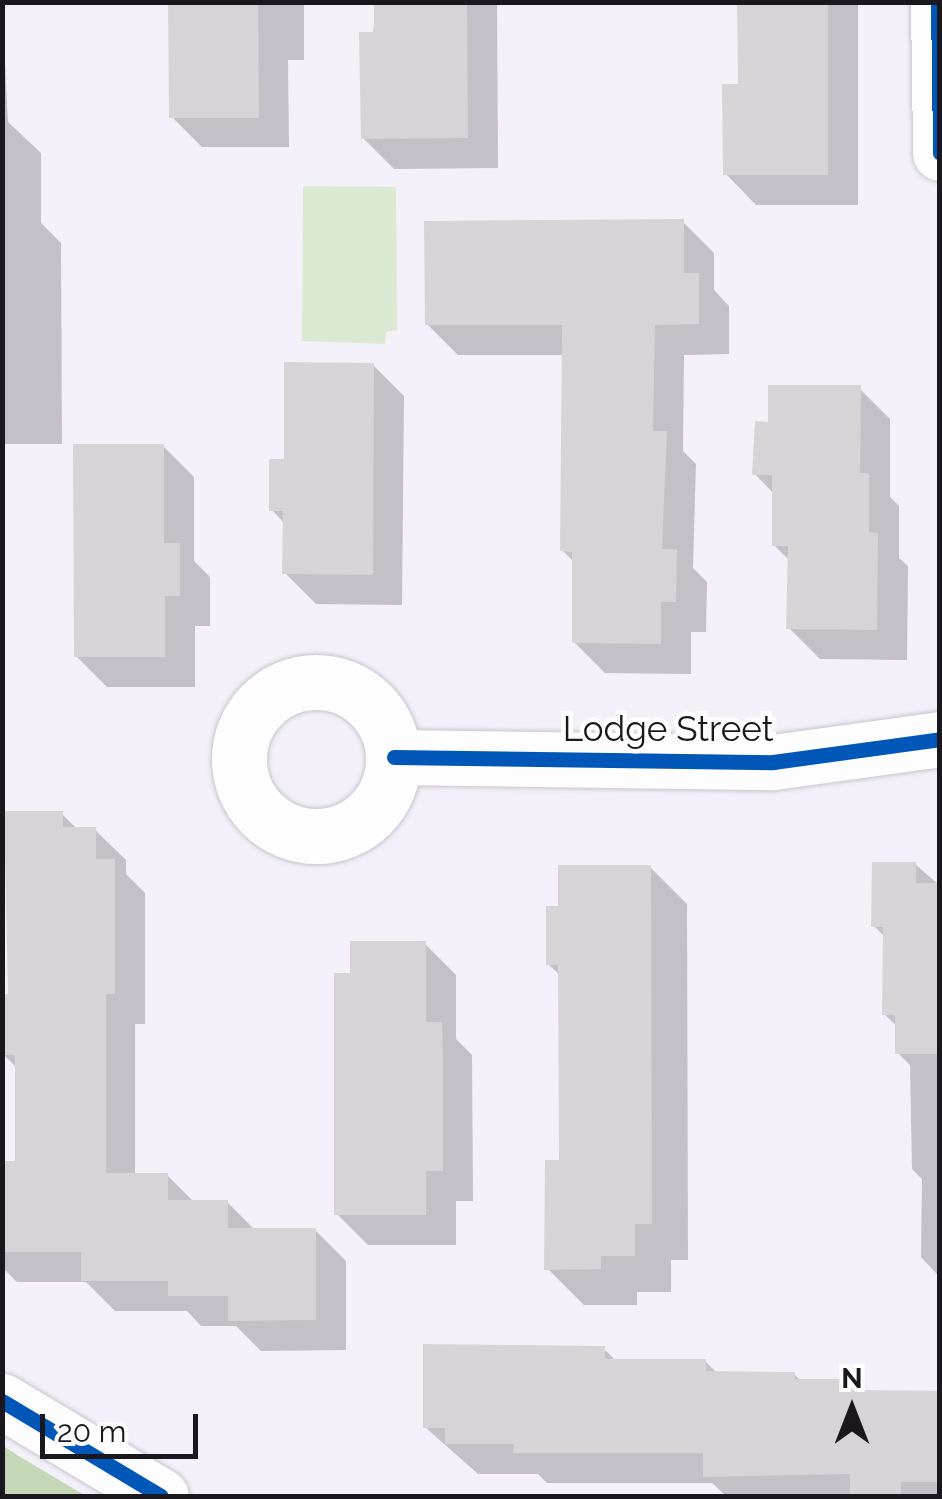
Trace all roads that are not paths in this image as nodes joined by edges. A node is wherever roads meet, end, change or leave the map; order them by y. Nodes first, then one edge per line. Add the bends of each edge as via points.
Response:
1 (938, 2) edge
2 (940, 154) edge
3 (940, 740) edge
4 (394, 757) dead end
5 (2, 1402) edge
6 (162, 1496) edge

1 - 2 street
3 - 4 street, Lodge Street via 773,762
5 - 6 street

